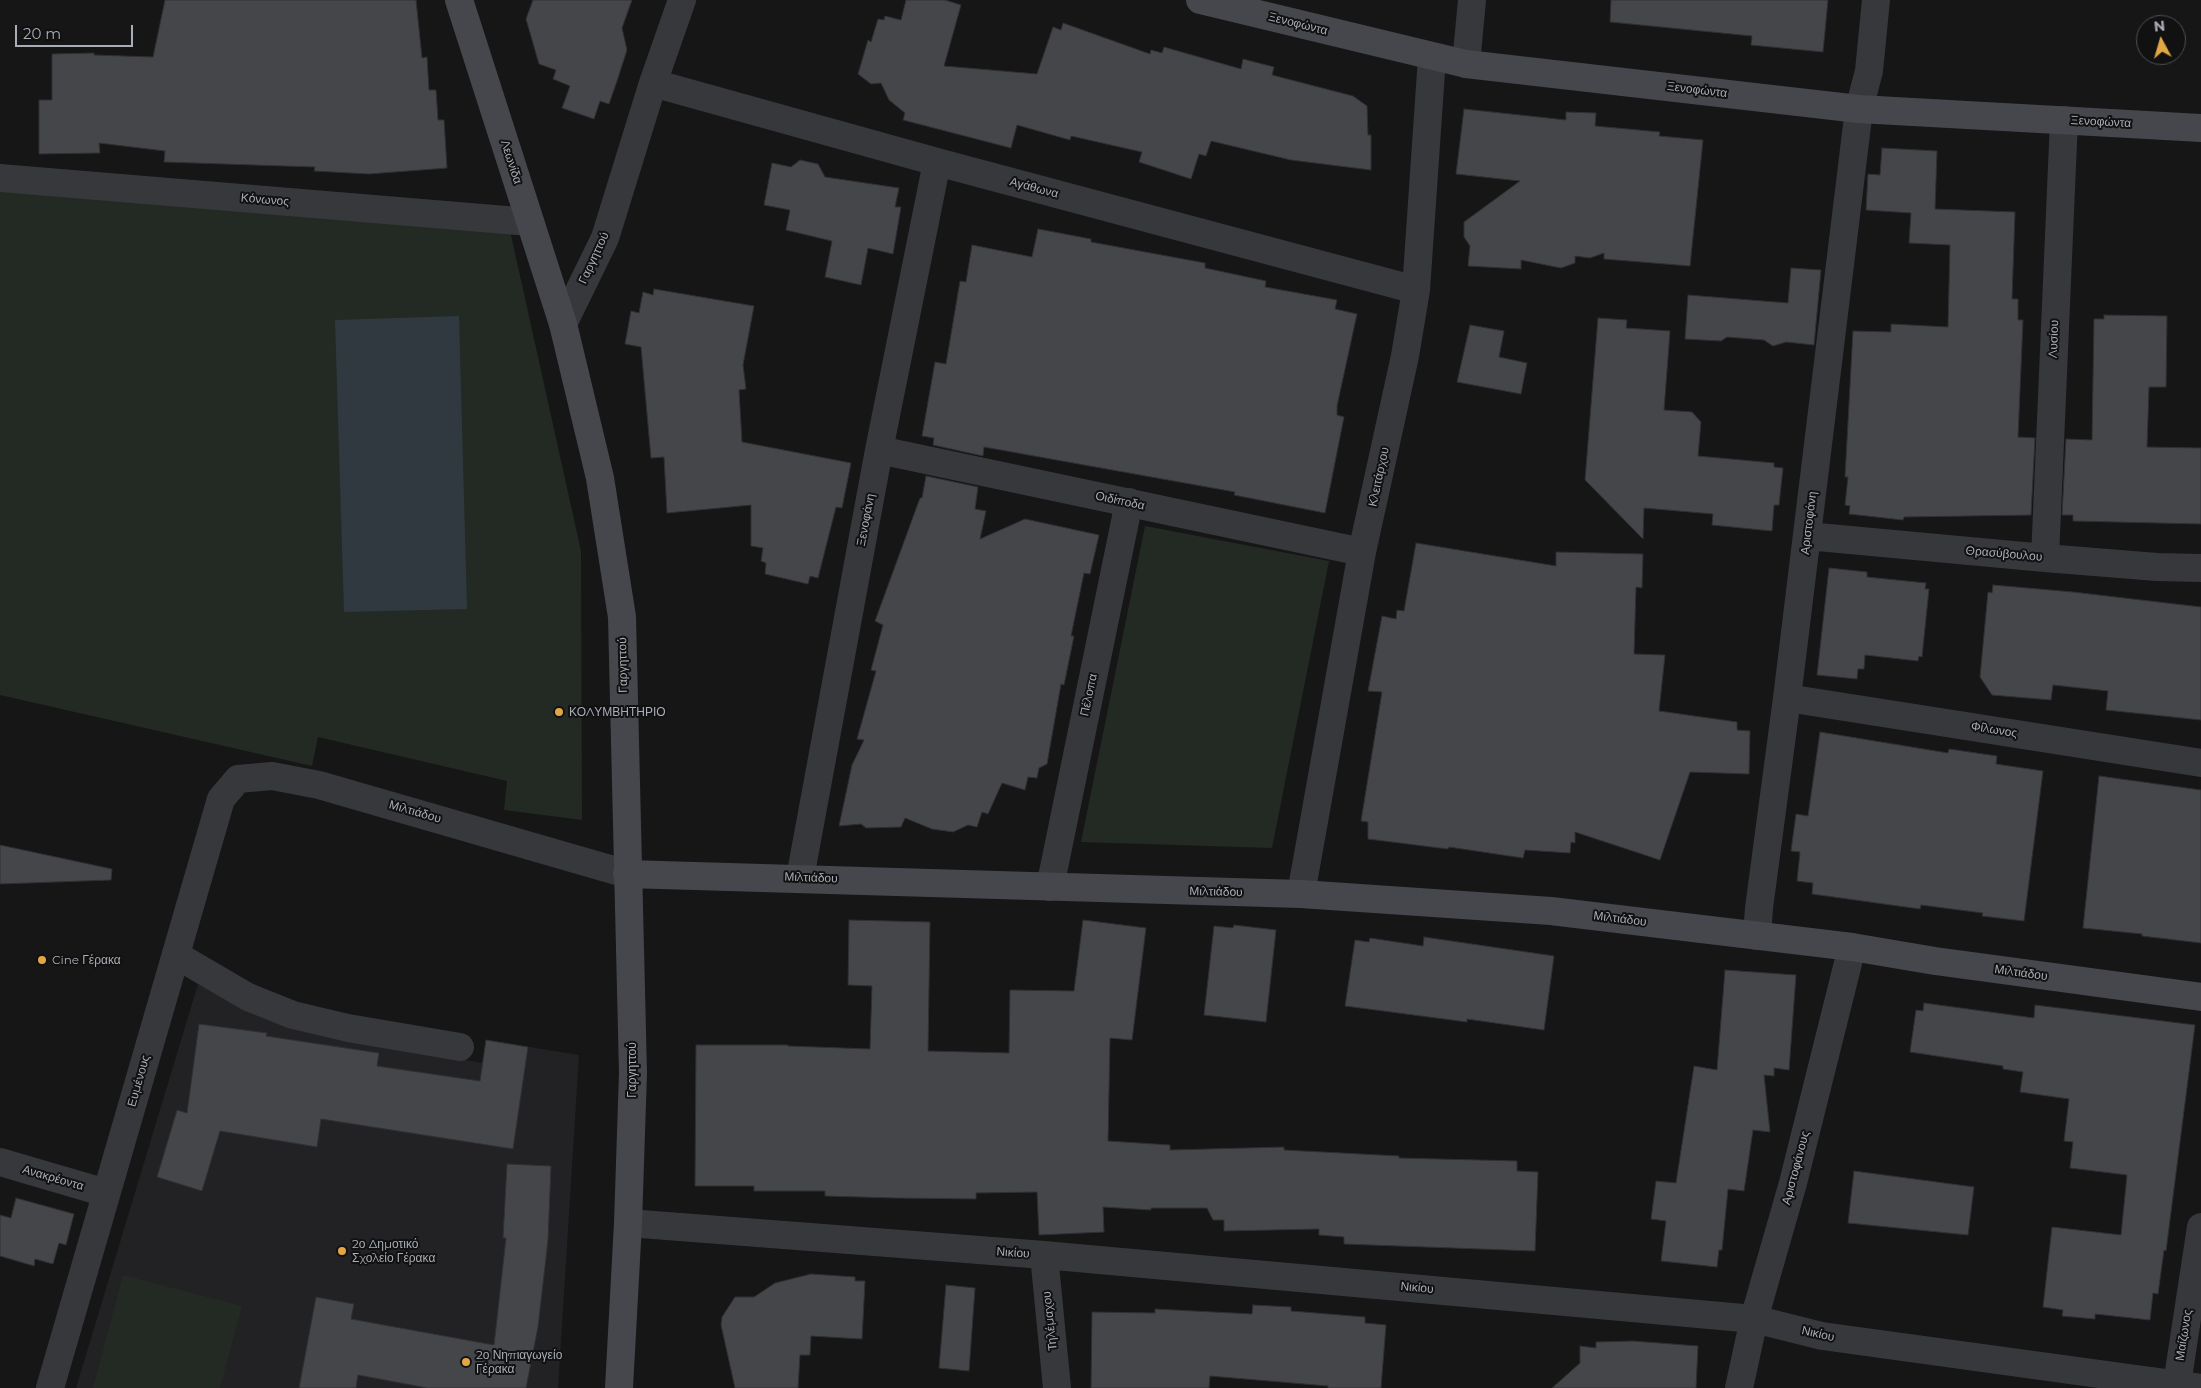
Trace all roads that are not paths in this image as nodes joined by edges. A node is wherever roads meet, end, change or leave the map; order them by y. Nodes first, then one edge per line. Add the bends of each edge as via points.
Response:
1 (459, 0) edge
2 (682, 0) edge
3 (1200, 0) edge
4 (1472, 0) edge
5 (1876, 0) edge
6 (1432, 57) junction
7 (1466, 64) junction
8 (652, 83) junction
9 (1860, 109) junction
10 (2064, 120) junction
11 (2201, 128) edge
12 (937, 162) junction
13 (0, 178) edge
14 (530, 222) junction
15 (1416, 290) junction
16 (563, 324) junction
17 (879, 450) junction
18 (1129, 502) junction
19 (1807, 536) junction
20 (1362, 552) junction
21 (2045, 558) junction
22 (2201, 568) edge
23 (1787, 698) junction
24 (2201, 763) edge
25 (238, 780) joint
26 (627, 874) junction
27 (800, 878) junction
28 (1050, 887) junction
29 (1301, 894) junction
30 (1757, 936) junction
31 (1852, 947) junction
32 (176, 955) junction
33 (2201, 997) edge
34 (460, 1047) dead end
35 (0, 1162) edge
36 (106, 1194) junction
37 (628, 1223) junction
38 (2201, 1226) edge
39 (1044, 1255) junction
40 (1754, 1319) junction
41 (2189, 1386) edge
42 (50, 1388) edge
43 (618, 1388) edge
44 (1057, 1388) edge
45 (1739, 1388) edge

1 - 14 street, Λεωνίδα
2 - 8 street, Γαργηττού
3 - 6 street, Ξενοφώντα
4 - 7 street
5 - 9 street via 1869,71
6 - 7 street, Ξενοφώντα
6 - 15 street, Κλειτάρχου
7 - 9 street, Ξενοφώντα
8 - 12 street, Αγάθωνα
8 - 16 street, Γαργηττού via 605,238
9 - 10 street, Ξενοφώντα
9 - 19 street, Αριστοφάνη
10 - 11 street, Ξενοφώντα
10 - 21 street, Λυσίου
12 - 15 street, Αγάθωνα
12 - 17 street, Ξενοφάνη
13 - 14 street, Κόνωνος
14 - 16 street, Λεωνίδα
15 - 20 street, Κλειτάρχου via 1405,356
16 - 26 street, Γαργηττού via 600,478 622,617
17 - 18 street, Οιδίποδα
17 - 27 street, Ξενοφάνη
18 - 20 street, Οιδίποδα
18 - 28 street, Πέλοπα
19 - 21 street, Θρασύβουλου
19 - 23 street, Αριστοφάνη
20 - 29 street, Κλειτάρχου
21 - 22 street, Θρασύβουλου
23 - 24 street, Φίλωνος
23 - 30 street, Αριστοφάνη
25 - 26 street, Μιλτιάδου via 272,776 320,785
25 - 32 street, Ευμένους via 221,799
26 - 27 street, Μιλτιάδου
26 - 37 street, Γαργηττού via 633,1073
27 - 28 street, Μιλτιάδου
28 - 29 street, Μιλτιάδου
29 - 30 street, Μιλτιάδου via 1551,911
30 - 31 street, Μιλτιάδου
31 - 33 street, Μιλτιάδου via 1935,962
31 - 40 street, Αριστοφάνους via 1793,1183
32 - 34 street via 248,997 293,1015
32 - 36 street, Ευμένους
35 - 36 street, Ανακρέοντα
36 - 42 street, Ευμένους
37 - 39 street, Νικίου
37 - 43 street, Γαργηττού
38 - 41 street, Μαίζωνος
39 - 40 street, Νικίου
39 - 44 street, Τηλέμαχου
40 - 41 street, Νικίου via 1822,1336
40 - 45 street, Αριστοφάνους

